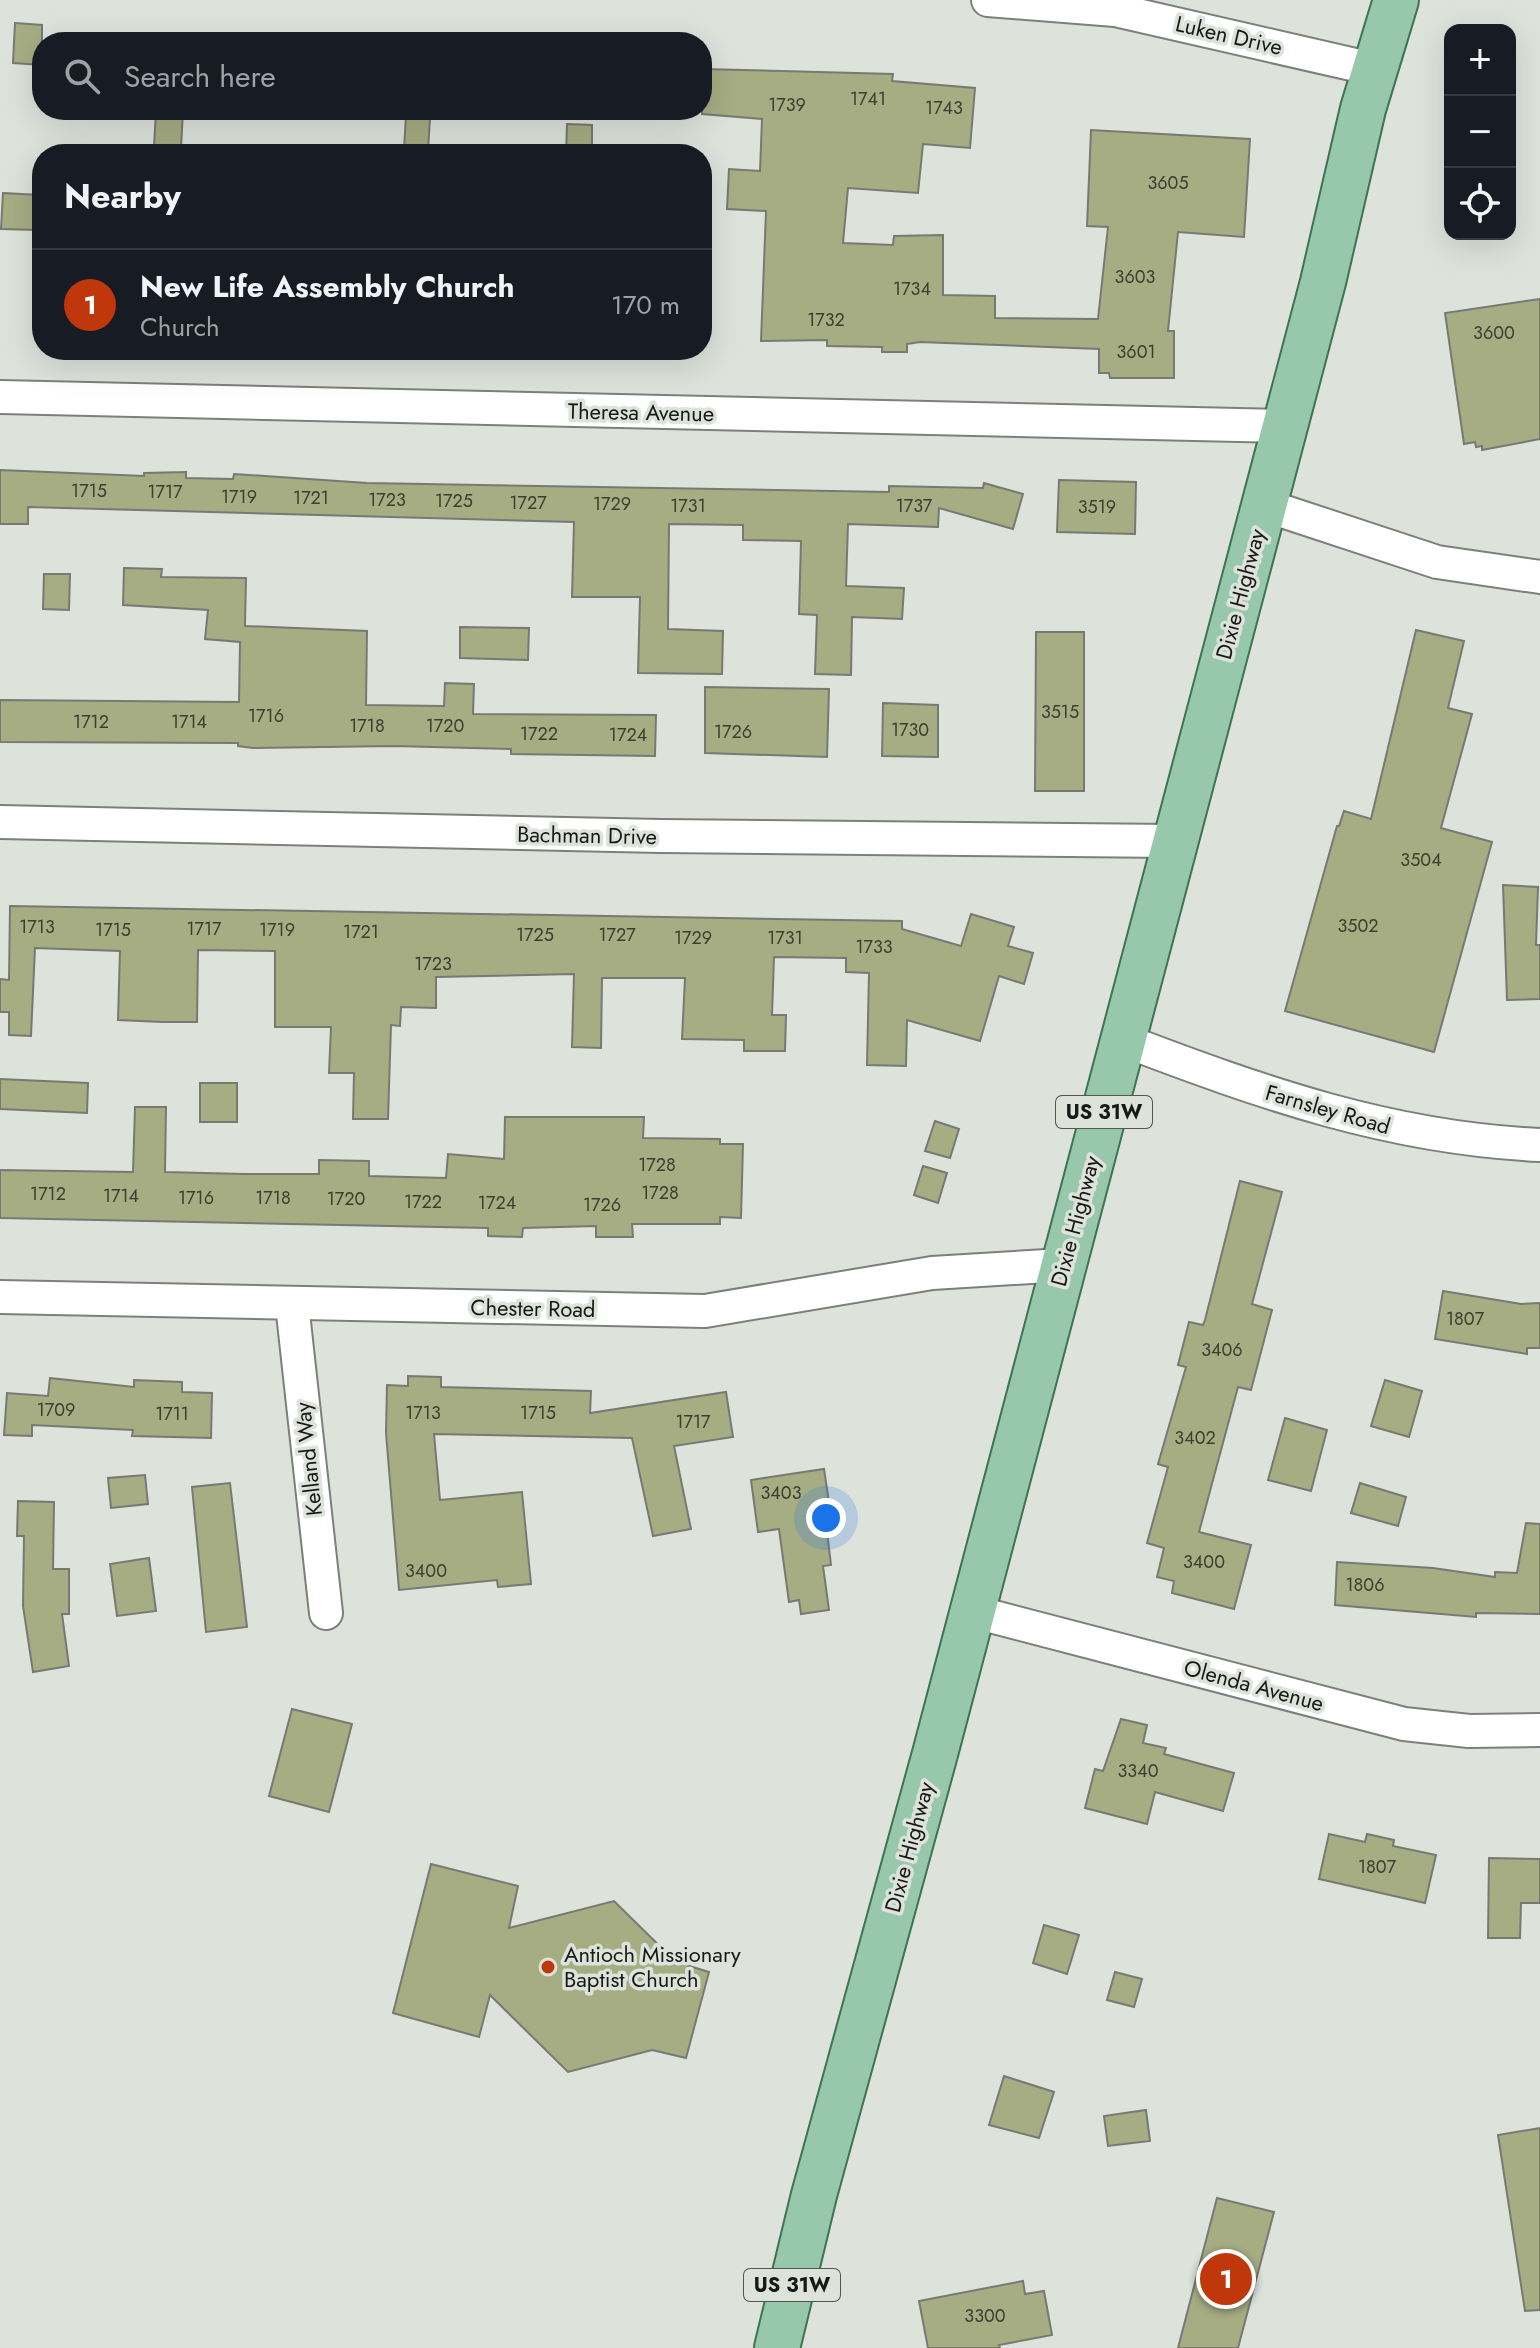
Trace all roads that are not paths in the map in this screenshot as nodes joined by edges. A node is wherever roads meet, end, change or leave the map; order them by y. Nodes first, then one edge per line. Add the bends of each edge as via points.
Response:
1 (988, 0) edge
2 (1396, 0) edge
3 (1373, 69) junction
4 (0, 397) edge
5 (1283, 426) junction
6 (1264, 505) junction
7 (1540, 577) edge
8 (0, 822) edge
9 (1173, 841) junction
10 (1123, 1040) junction
11 (1540, 1145) edge
12 (1063, 1265) junction
13 (0, 1297) edge
14 (292, 1304) junction
15 (971, 1611) junction
16 (326, 1613) dead end
17 (1540, 1730) edge
18 (777, 2348) edge

1 - 3 street, Luken Drive via 1115,10
2 - 3 main road, Dixie Highway / US 31W
3 - 5 main road, Dixie Highway / US 31W
4 - 5 street, Theresa Avenue
5 - 6 main road, Dixie Highway / US 31W
6 - 7 street via 1437,562
6 - 9 main road, Dixie Highway / US 31W
8 - 9 street, Bachman Drive
9 - 10 main road, Dixie Highway / US 31W
10 - 11 street, Farnsley Road via 1356,1120 1432,1135
10 - 12 main road, Dixie Highway / US 31W
12 - 14 street, Chester Road via 932,1273 705,1311
12 - 15 main road, Dixie Highway / US 31W
13 - 14 street, Chester Road
14 - 16 street, Kelland Way
15 - 17 street, Olenda Avenue via 1404,1724 1469,1731
15 - 18 main road, Dixie Highway / US 31W

